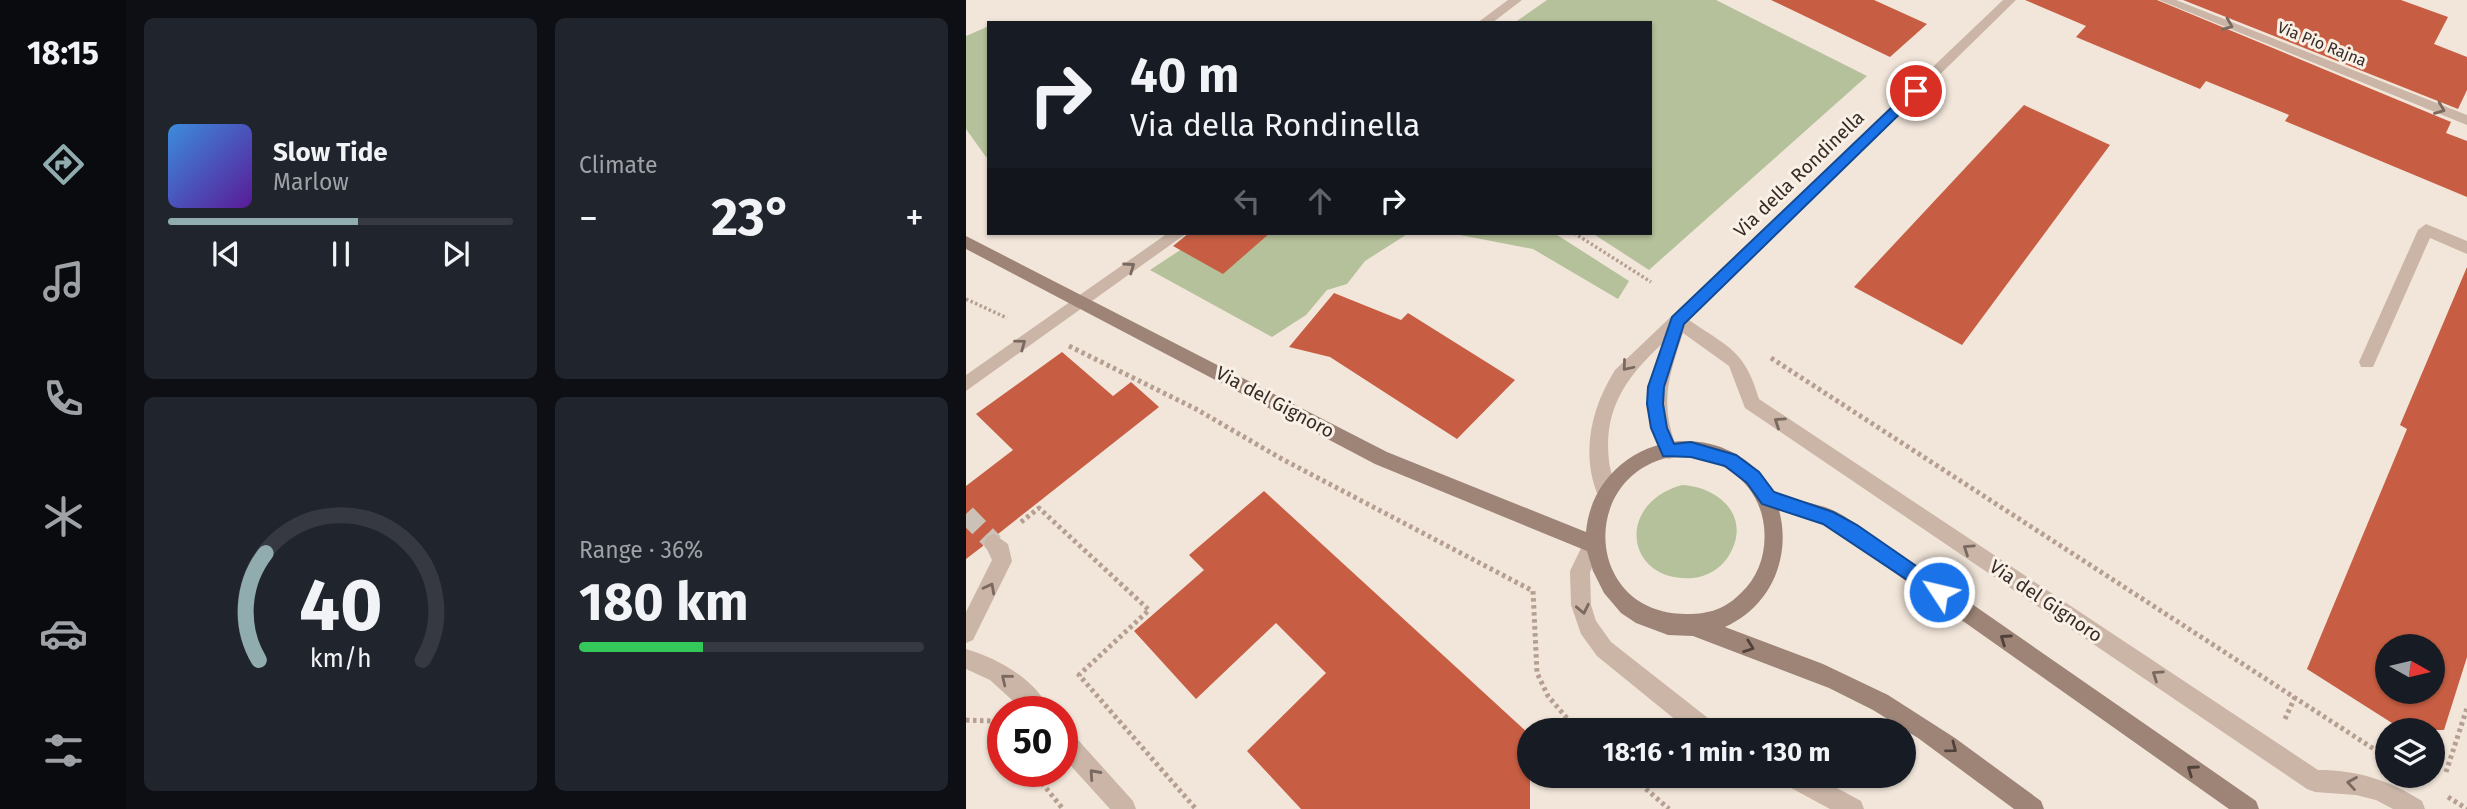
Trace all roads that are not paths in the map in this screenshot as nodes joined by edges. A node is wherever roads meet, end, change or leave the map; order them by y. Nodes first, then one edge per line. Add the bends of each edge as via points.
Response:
1 (1516, 0) edge
2 (2010, 0) edge
3 (2165, 0) edge
4 (1486, 21) edge
5 (2467, 120) edge
6 (1176, 235) edge
7 (966, 242) edge
8 (2467, 248) edge
9 (1080, 301) junction
10 (1678, 321) junction
11 (2367, 362) dead end
12 (966, 384) edge
13 (1669, 451) junction
14 (1606, 492) junction
15 (1768, 498) junction
16 (994, 543) tunnel mouth
17 (1593, 544) junction
18 (1685, 623) junction
19 (966, 633) edge
20 (966, 659) edge
21 (1024, 696) edge
22 (1689, 718) edge
23 (1078, 757) edge
24 (1814, 788) edge
25 (1125, 809) edge
26 (1853, 809) edge
27 (2033, 809) edge
28 (2248, 809) edge
29 (2414, 809) edge

1 - 4 street
2 - 10 street, Via della Rondinella
3 -> 5 street, Via Pio Rajna
9 -> 6 street
7 - 9 main road, Via del Gignoro
8 - 11 street via 2426,230
12 -> 9 street
9 - 17 main road, Via del Gignoro via 1381,458
10 - 13 street, Via della Rondinella via 1655,396 1659,428
10 -> 14 street, Via della Rondinella via 1637,354 1607,394 1599,451
29 -> 10 street, Via del Gignoro via 2394,796 2352,781 2315,781 1751,404 1735,361
13 - 14 main road via 1627,469
13 - 15 main road via 1691,450 1730,460 1753,478
14 - 17 main road via 1595,519
15 - 18 main road via 1777,536 1765,577 1736,608
28 -> 15 main road via 1851,531 1827,517
19 -> 16 street via 1002,561 1001,550
17 - 18 main road via 1600,573 1618,598 1660,621
17 -> 22 street via 1580,571 1581,605 1588,627 1604,649
18 -> 27 main road via 1857,690 1938,738
21 -> 20 street via 1009,679 983,663
25 -> 23 street
24 - 26 street

